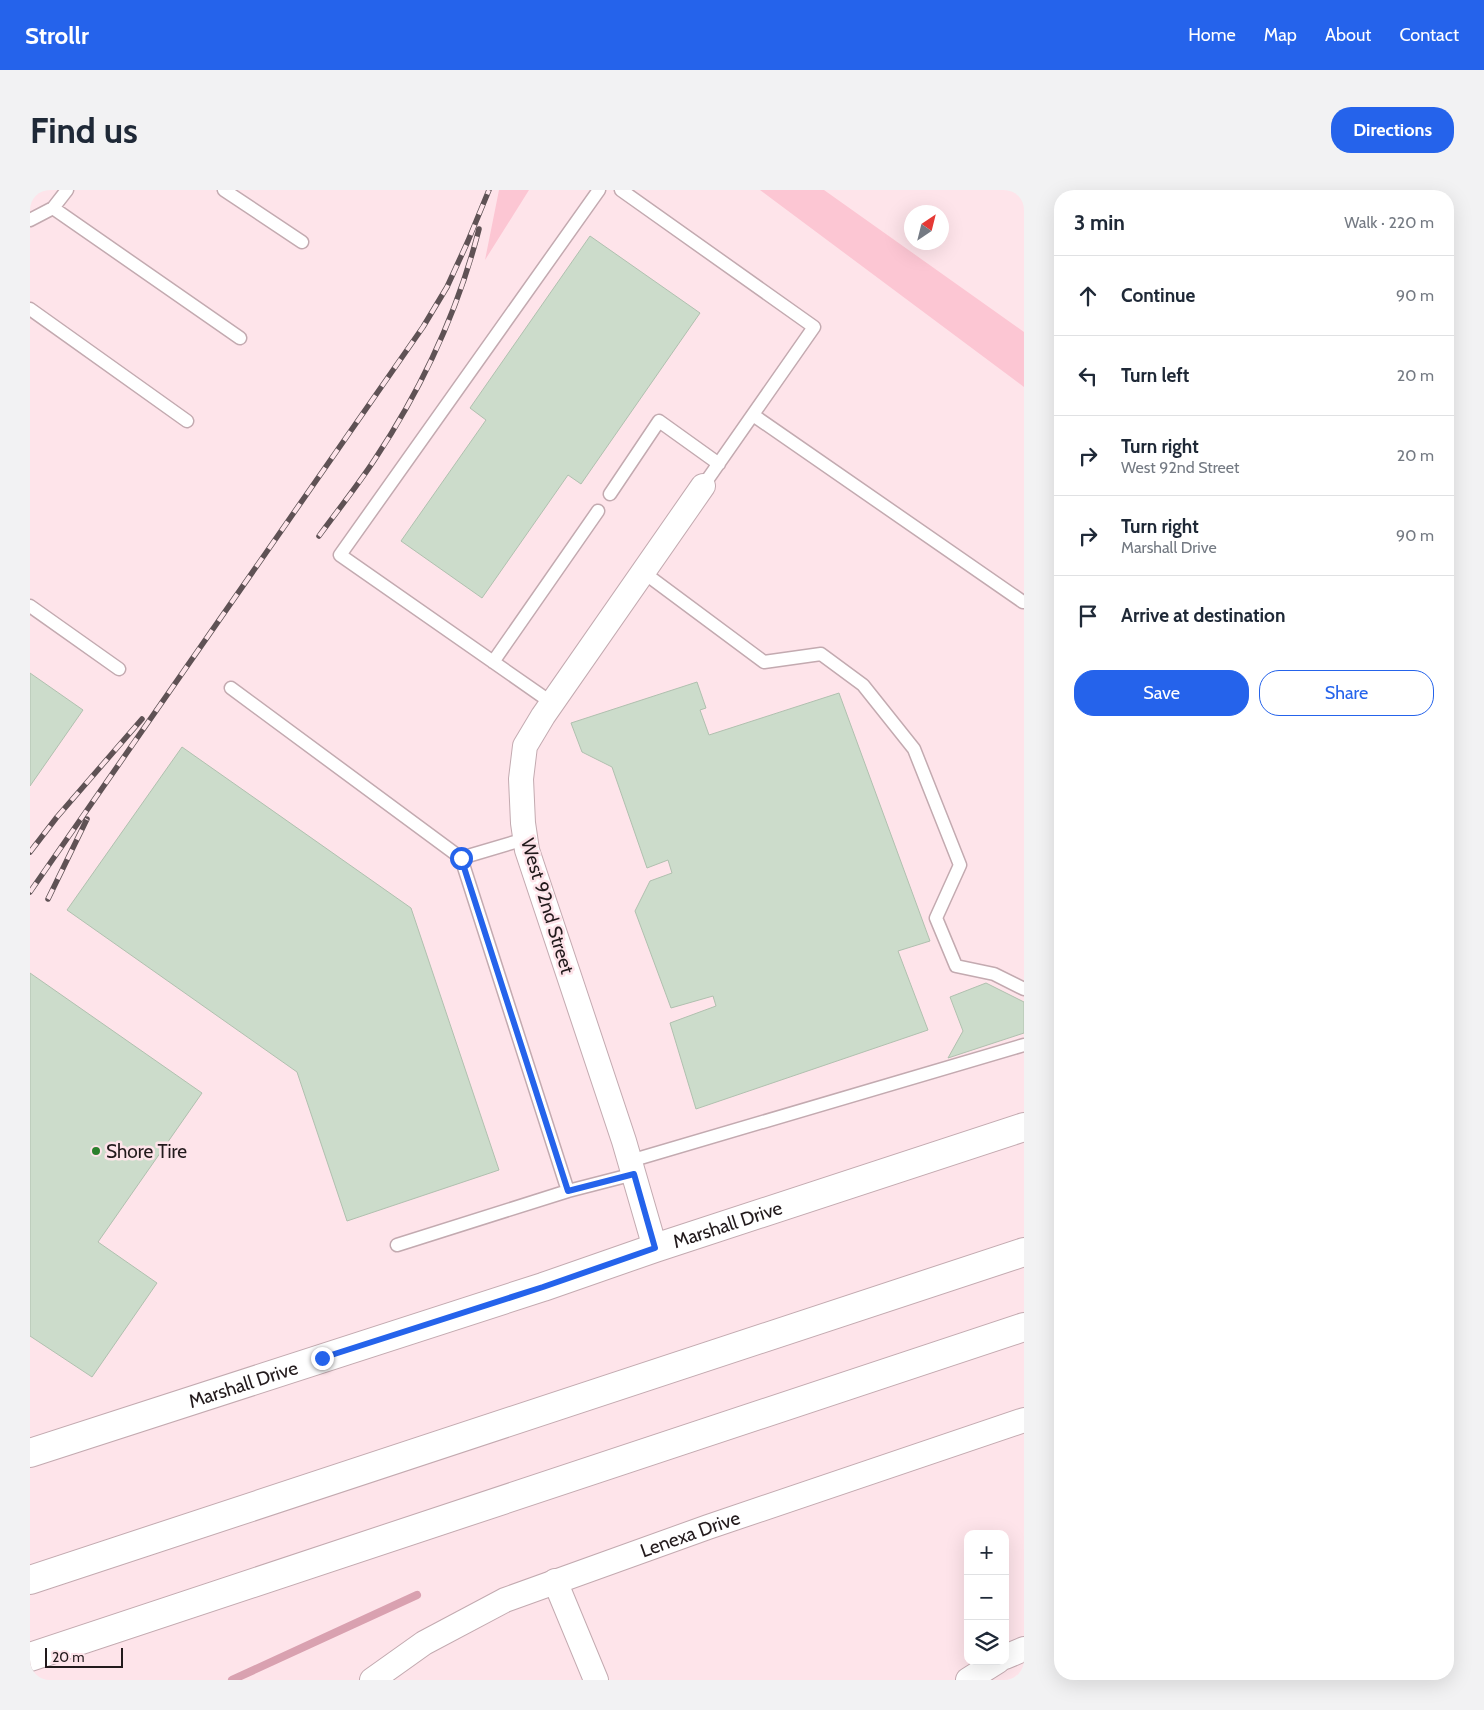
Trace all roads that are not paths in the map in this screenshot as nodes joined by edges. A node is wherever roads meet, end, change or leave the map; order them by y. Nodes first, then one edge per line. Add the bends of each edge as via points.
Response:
1 (67, 190) edge
2 (224, 190) edge
3 (599, 190) edge
4 (621, 190) edge
5 (54, 208) junction
6 (30, 220) edge
7 (302, 242) dead end
8 (30, 309) edge
9 (240, 338) dead end
10 (753, 414) junction
11 (187, 421) dead end
12 (719, 464) junction
13 (703, 486) joint
14 (610, 494) dead end
15 (598, 511) dead end
16 (643, 572) junction
17 (1023, 602) dead end
18 (30, 606) edge
19 (493, 662) junction
20 (119, 669) dead end
21 (231, 688) dead end
22 (552, 703) junction
23 (525, 839) junction
24 (461, 858) junction
25 (1024, 989) edge
26 (1024, 1044) edge
27 (1024, 1127) edge
28 (632, 1167) junction
29 (568, 1191) junction
30 (397, 1245) dead end
31 (655, 1248) junction
32 (1024, 1252) edge
33 (1024, 1328) edge
34 (1024, 1420) edge
35 (30, 1453) edge
36 (30, 1580) edge
37 (555, 1581) junction
38 (1024, 1649) edge
39 (1009, 1655) edge
40 (30, 1657) edge
41 (992, 1665) edge
42 (372, 1680) edge
43 (596, 1680) edge
44 (968, 1680) edge

1 - 5 lane
2 - 7 lane
3 - 19 lane via 340,554
4 - 10 lane via 814,327
5 - 6 lane
5 - 9 lane
8 - 11 lane
10 - 12 lane
10 - 17 lane
12 - 13 lane
12 - 14 lane via 659,421
13 - 16 street, West 92nd Street
15 - 19 lane
16 - 22 street, West 92nd Street
16 - 25 lane via 764,662 821,654 863,685 914,749 960,865 936,918 956,966 994,974
18 - 20 lane
19 - 22 lane
21 - 24 lane
22 - 23 street, West 92nd Street via 525,746 521,779
23 - 24 lane
23 - 28 street, West 92nd Street
24 - 29 lane
26 - 28 lane
27 - 31 main road, Marshall Drive
28 - 29 lane
28 - 31 street, West 92nd Street
29 - 30 lane
31 - 35 main road, Marshall Drive
32 - 36 main road
33 - 40 main road
34 - 37 street, Lenexa Drive
37 - 42 street, Lenexa Drive via 505,1600 424,1643
37 - 43 street
38 - 39 street
41 - 44 street

